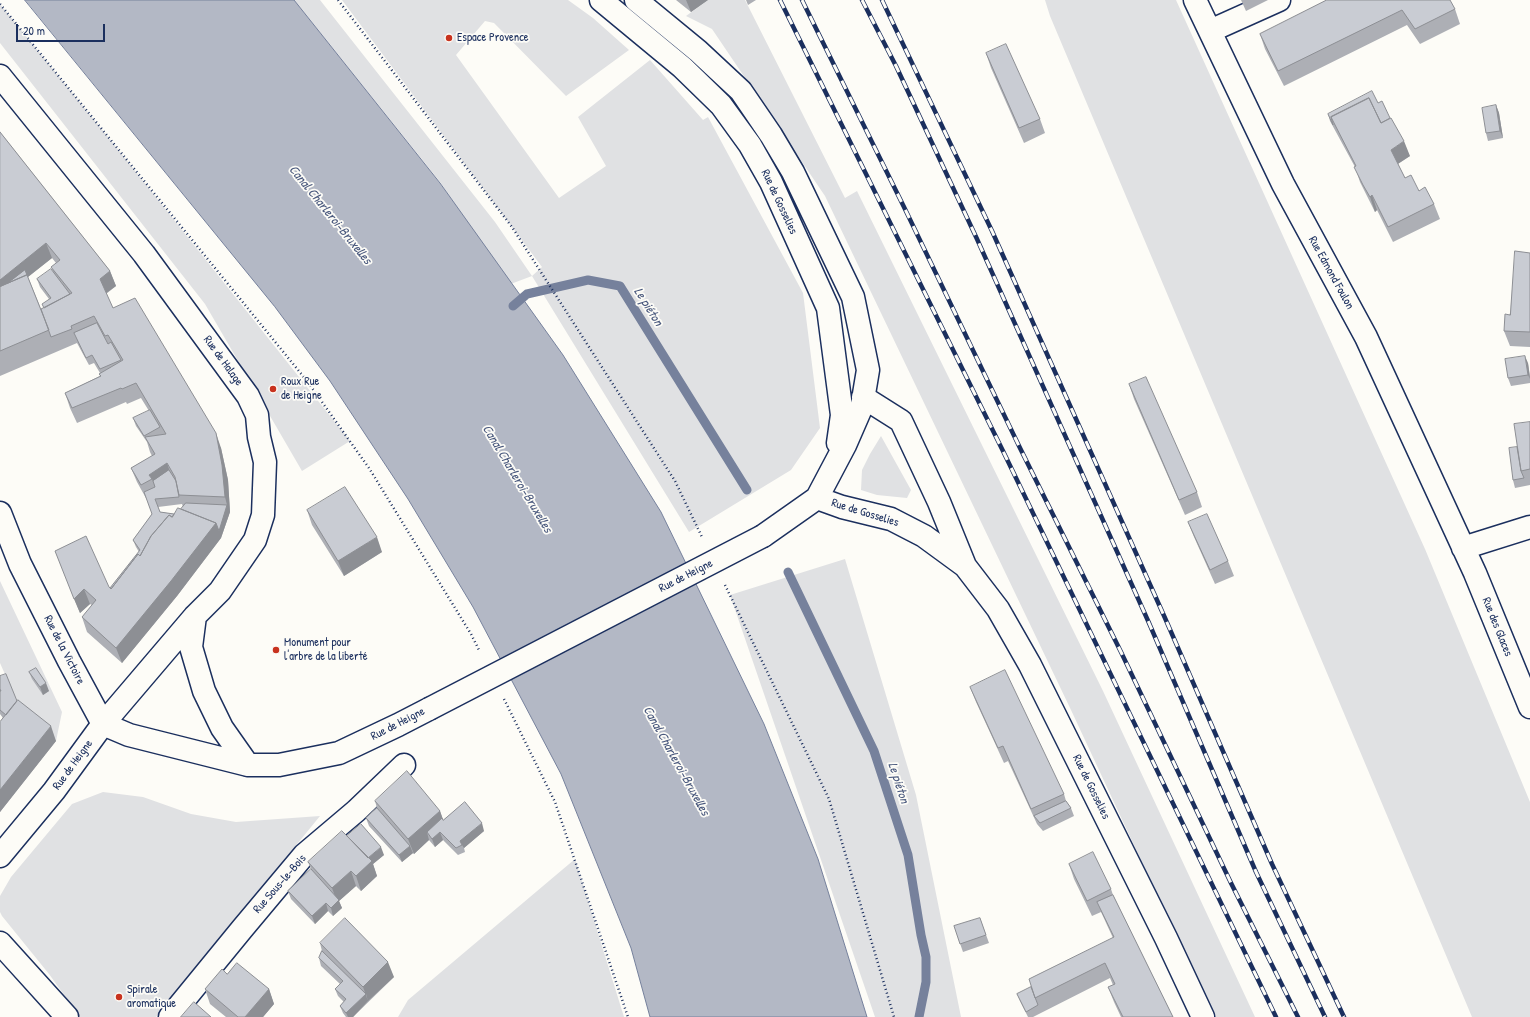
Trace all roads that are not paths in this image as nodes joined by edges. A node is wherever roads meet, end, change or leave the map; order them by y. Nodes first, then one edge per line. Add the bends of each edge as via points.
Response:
1 (601, 0) edge
2 (636, 0) edge
3 (1195, 0) edge
4 (1279, 0) edge
5 (1210, 31) junction
6 (0, 76) edge
7 (863, 401) junction
8 (836, 462) junction
9 (817, 498) junction
10 (0, 513) edge
11 (1530, 526) edge
12 (1463, 548) junction
13 (965, 566) junction
14 (195, 616) junction
15 (1530, 707) edge
16 (103, 724) junction
17 (248, 765) junction
18 (404, 765) dead end
19 (0, 856) edge
20 (0, 943) edge
21 (67, 1017) edge
22 (170, 1017) edge
23 (1203, 1017) edge

1 - 8 street, Rue de Gosselies via 682,67 721,105 750,145 771,182 828,308 842,415
2 - 7 street, Rue de Gosselies via 698,51 741,91 793,172 853,297 868,370
3 - 5 street, Rue Edmond Foulon
4 - 5 street
5 - 12 street, Rue Edmond Foulon via 1283,184 1366,337
6 - 14 street, Rue de Halage via 144,254 248,396 257,415 259,437 266,462 263,515 255,540 220,591
7 - 8 street, Rue de Gosselies
7 - 13 street, Rue de Gosselies via 901,421 939,502
8 - 9 street, Rue de Gosselies
9 - 13 street, Rue de Gosselies via 891,519 924,536
9 - 17 street, Rue de Heigne, bridge via 763,536 398,726 339,753 279,765
10 - 16 street, Rue de la Victoire via 20,564
11 - 12 street
12 - 15 street, Rue des Glaces
13 - 23 street, Rue de Gosselies via 998,608 1030,665
14 - 16 street, Rue de Halage
14 - 17 street via 191,647 204,691 222,728
16 - 17 street, Rue de Heigne via 128,735
16 - 19 street, Rue de Heigne via 58,786
18 - 22 street, Rue Sous-le-Bois via 356,811 304,855
20 - 21 street

